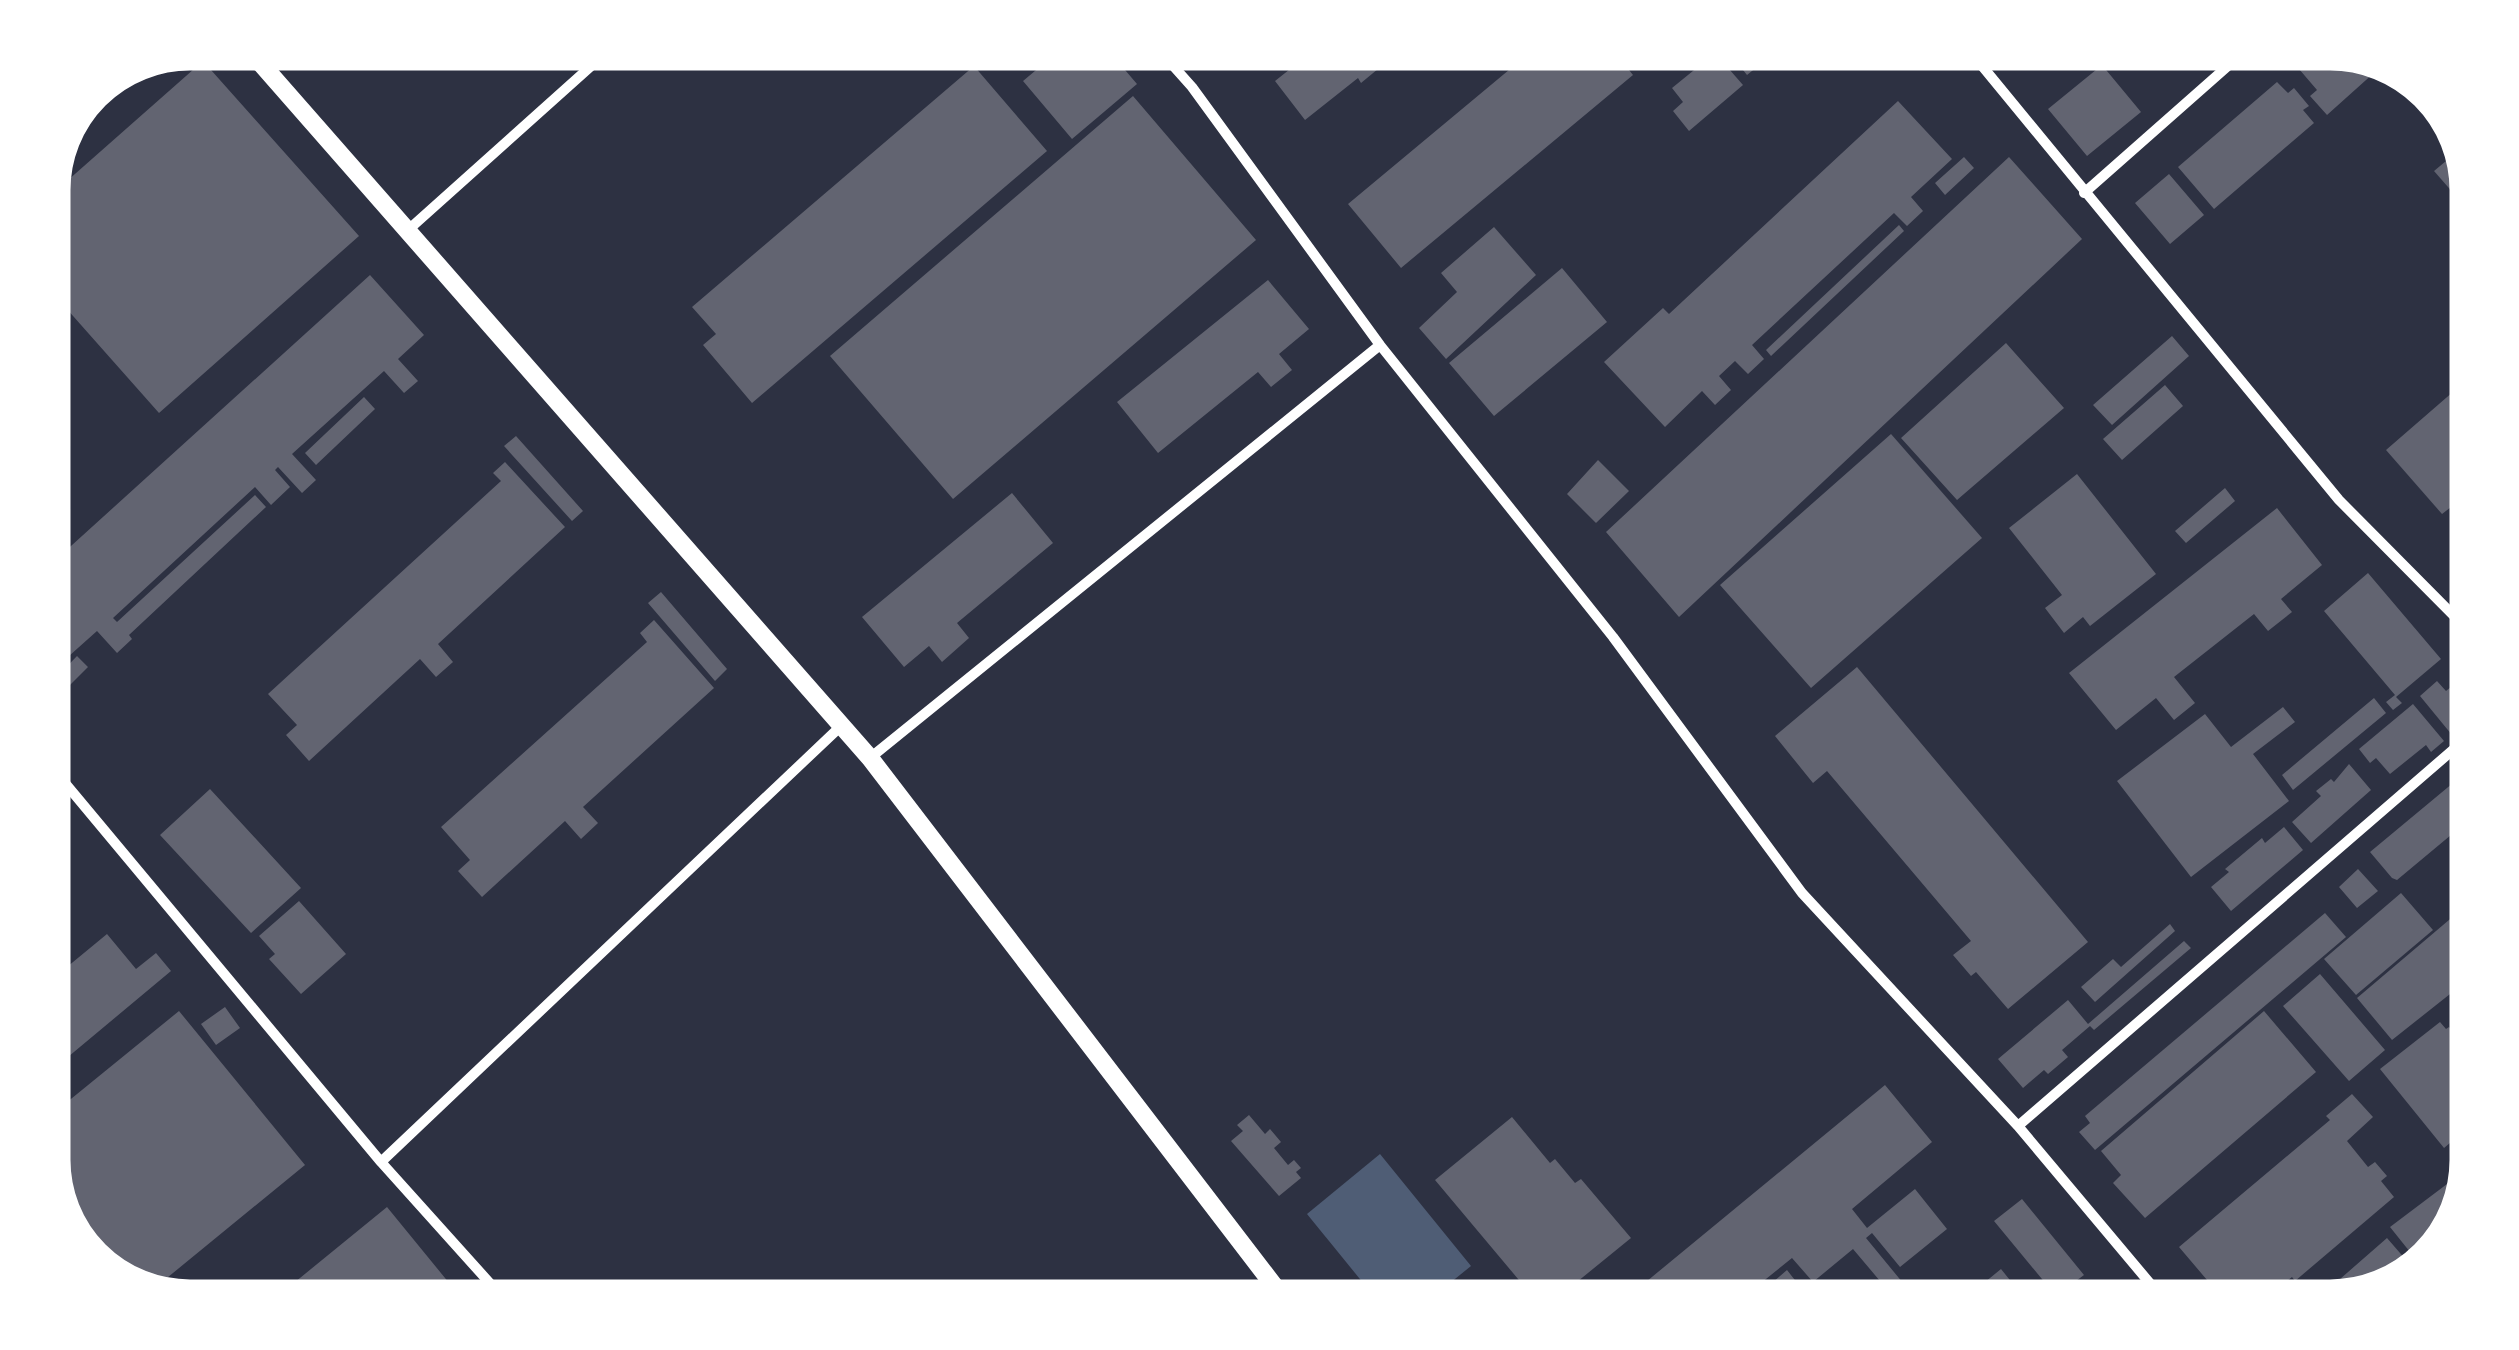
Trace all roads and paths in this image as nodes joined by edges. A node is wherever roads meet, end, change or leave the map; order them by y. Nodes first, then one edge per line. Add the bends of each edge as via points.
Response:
1 (264, 67) edge
2 (590, 67) edge
3 (1174, 67) edge
4 (1983, 67) edge
5 (2227, 67) edge
6 (2084, 193) junction
7 (407, 231) junction
8 (1380, 345) junction
9 (2451, 613) edge
10 (841, 726) junction
11 (2452, 751) edge
12 (870, 758) junction
13 (68, 787) edge
14 (2018, 1126) junction
15 (380, 1162) junction
16 (489, 1282) edge
17 (1271, 1282) edge
18 (2149, 1282) edge

1 - 7 street
2 - 7 street
3 - 8 street
4 - 6 street
5 - 6 street
6 - 9 street via 2338,500
7 - 10 street
8 - 12 street
8 - 14 street via 1613,637 1802,893
10 - 12 street
10 - 15 street
11 - 14 street
12 - 17 street
13 - 15 street
14 - 18 street
15 - 16 street

